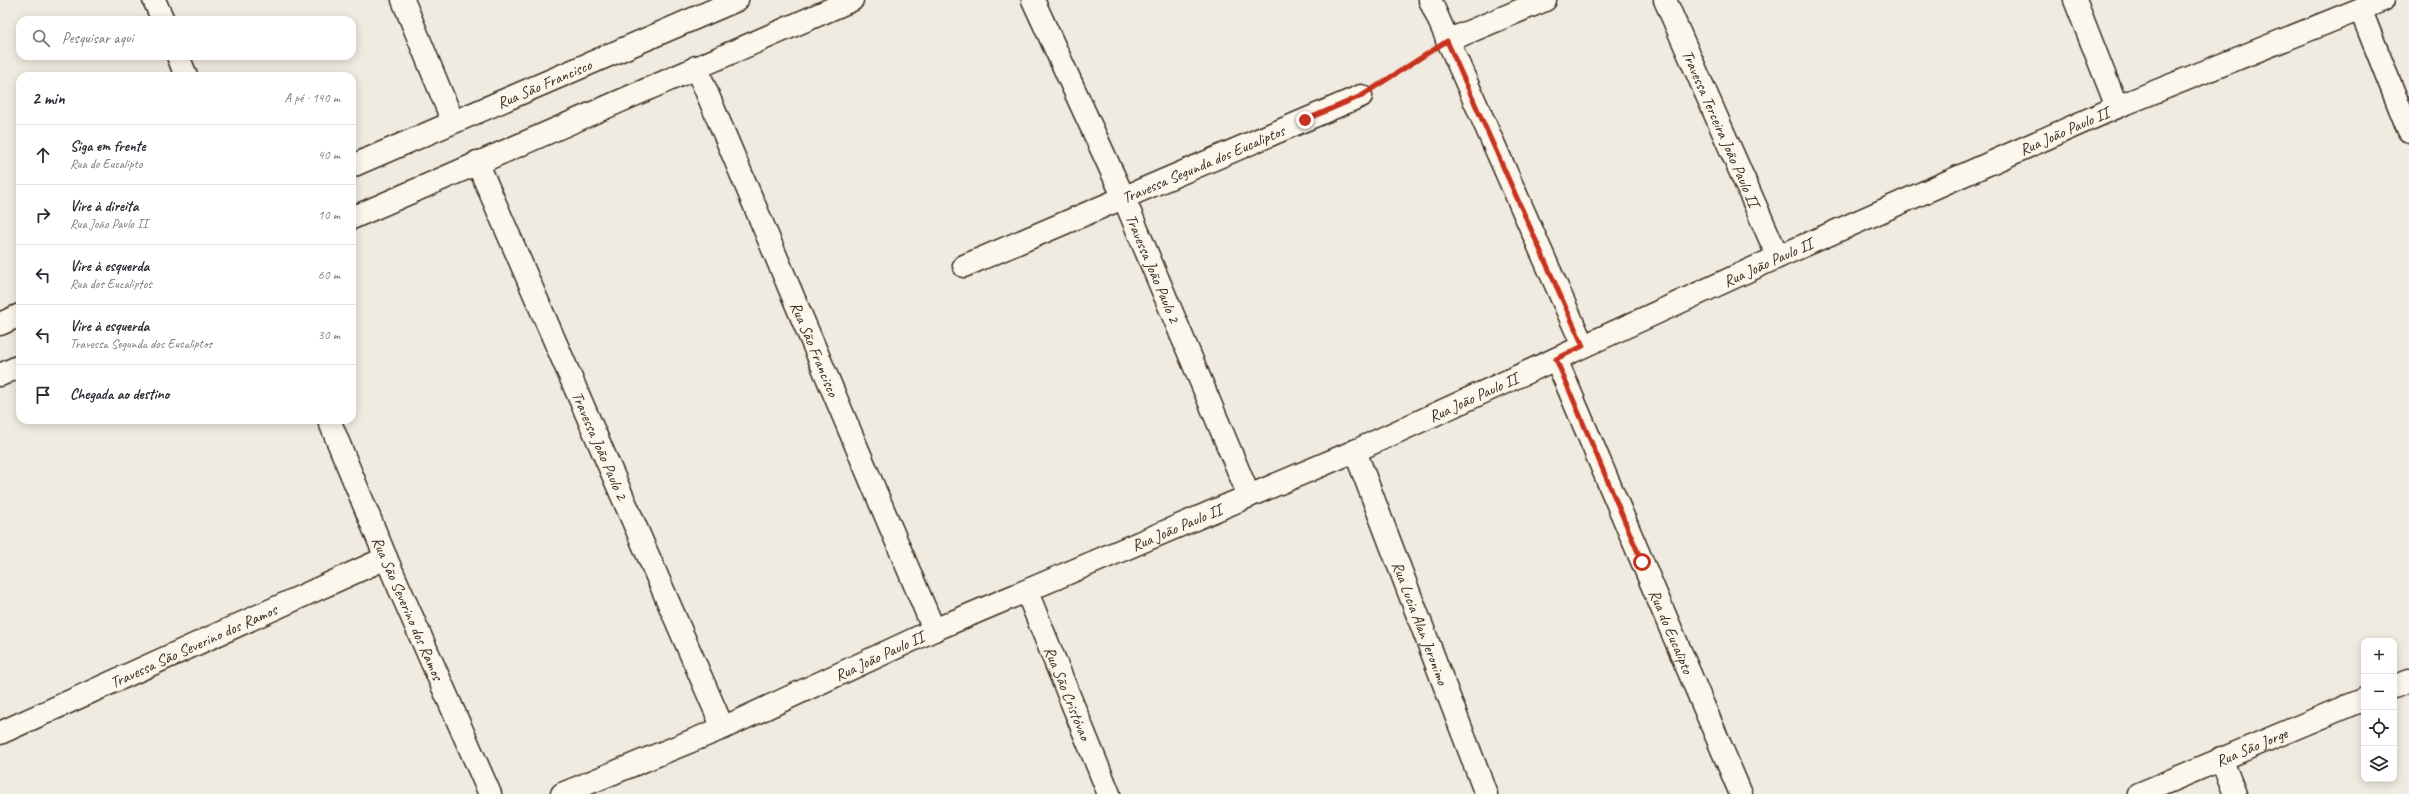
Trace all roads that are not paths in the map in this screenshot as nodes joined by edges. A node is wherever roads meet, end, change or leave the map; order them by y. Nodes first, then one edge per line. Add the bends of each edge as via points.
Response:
1 (154, 0) edge
2 (403, 0) edge
3 (737, 0) edge
4 (852, 0) edge
5 (1033, 0) edge
6 (1430, 0) edge
7 (1545, 0) edge
8 (1664, 0) edge
9 (2076, 0) edge
10 (2383, 0) edge
11 (2361, 10) junction
12 (161, 16) edge
13 (1447, 41) junction
14 (180, 60) edge
15 (696, 67) junction
16 (184, 72) edge
17 (1361, 96) road end
18 (2117, 108) junction
19 (453, 122) junction
20 (2409, 131) edge
21 (477, 162) junction
22 (356, 164) edge
23 (1123, 196) junction
24 (356, 216) edge
25 (1778, 257) junction
26 (964, 266) dead end
27 (1583, 346) junction
28 (1556, 359) junction
29 (16, 368) edge
30 (0, 375) edge
31 (331, 424) edge
32 (1355, 451) junction
33 (1249, 496) junction
34 (386, 558) junction
35 (1027, 592) junction
36 (934, 630) junction
37 (2409, 681) edge
38 (2397, 686) edge
39 (2361, 700) edge
40 (724, 728) junction
41 (0, 733) edge
42 (2221, 758) junction
43 (490, 794) edge
44 (562, 794) edge
45 (1109, 794) edge
46 (1486, 794) edge
47 (1741, 794) edge
48 (2139, 794) edge
49 (2236, 794) edge

1 - 12 street
2 - 19 street
3 - 19 street, Rua São Francisco
4 - 15 street
5 - 23 street, Travessa João Paulo 2
6 - 13 street
7 - 13 street
8 - 25 street, Travessa Terceira João Paulo II
9 - 18 street
10 - 11 street, Rua João Paulo II
11 - 18 street, Rua João Paulo II
11 - 20 street
13 - 27 street
14 - 16 street
15 - 21 street
15 - 36 street, Rua São Francisco
17 - 23 street, Travessa Segunda dos Eucaliptos
18 - 25 street, Rua João Paulo II
19 - 22 street, Rua São Francisco
21 - 24 street
21 - 40 street, Travessa João Paulo 2
23 - 26 street, Travessa Segunda dos Eucaliptos
23 - 33 street, Travessa João Paulo 2
25 - 27 street, Rua João Paulo II
27 - 28 street, Rua João Paulo II
28 - 32 street, Rua João Paulo II
28 - 47 street, Rua do Eucalipto
29 - 30 street
31 - 34 street, Rua São Severino dos Ramos
32 - 33 street, Rua João Paulo II
32 - 46 street, Rua Lucia Alan Jeronimo
33 - 35 street, Rua João Paulo II
34 - 41 street, Travessa São Severino dos Ramos
34 - 43 street, Rua São Severino dos Ramos
35 - 36 street, Rua João Paulo II
35 - 45 street, Rua São Cristóvao
36 - 40 street, Rua João Paulo II
37 - 38 street
39 - 42 street, Rua São Jorge
40 - 44 street, Rua João Paulo II
42 - 48 street, Rua São Jorge
42 - 49 street

